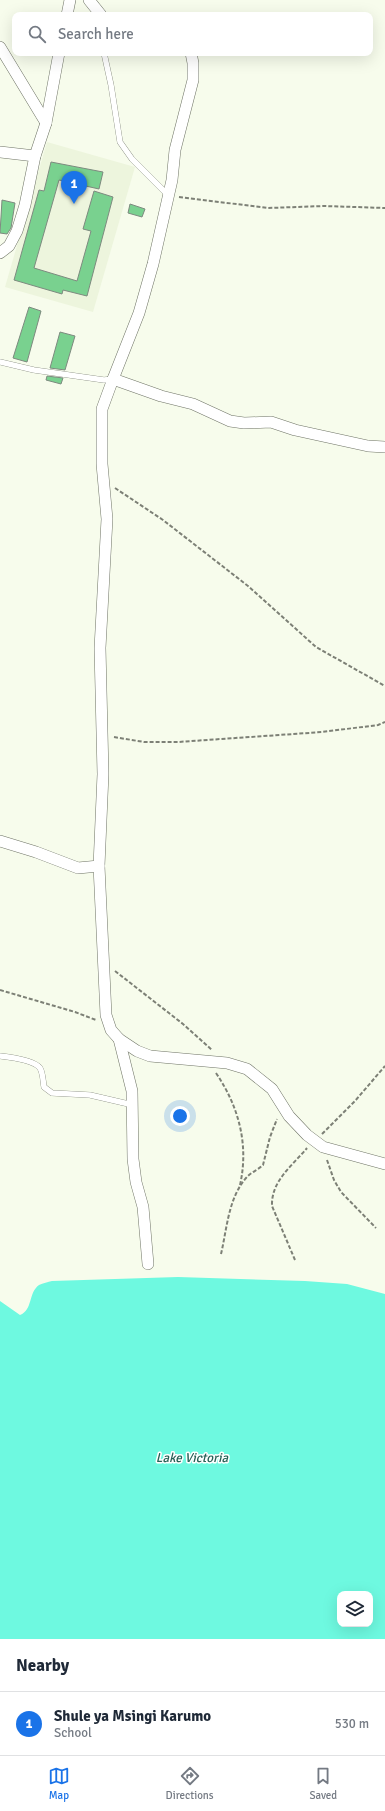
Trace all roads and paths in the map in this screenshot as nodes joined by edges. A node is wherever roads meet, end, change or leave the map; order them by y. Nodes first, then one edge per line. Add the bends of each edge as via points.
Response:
1 (70, 0) edge
2 (89, 0) edge
3 (68, 12) edge
4 (98, 12) edge
5 (0, 47) edge
6 (58, 56) edge
7 (105, 56) edge
8 (192, 56) edge
9 (46, 123) junction
10 (0, 152) edge
11 (35, 156) junction
12 (168, 195) junction
13 (385, 208) edge
14 (0, 253) edge
15 (0, 362) edge
16 (113, 379) junction
17 (385, 447) edge
18 (104, 481) junction
19 (385, 686) edge
20 (385, 722) edge
21 (102, 735) junction
22 (0, 841) edge
23 (99, 866) junction
24 (104, 961) junction
25 (0, 990) edge
26 (111, 1030) junction
27 (119, 1039) junction
28 (0, 1056) edge
29 (208, 1061) junction
30 (228, 1063) junction
31 (385, 1066) edge
32 (133, 1105) junction
33 (283, 1107) junction
34 (319, 1144) junction
35 (385, 1164) edge
36 (240, 1185) junction
37 (376, 1228) dead end
38 (221, 1254) dead end
39 (295, 1260) dead end
40 (148, 1264) dead end

1 - 3 street
2 - 4 street
5 - 9 street
6 - 9 street
7 - 12 lane via 120,142 132,159
8 - 12 street via 193,80 175,150
9 - 11 street
10 - 11 street
11 - 14 street via 18,231 9,246
12 - 13 path via 268,208
12 - 16 street via 139,313
15 - 16 lane via 34,370 104,380
16 - 17 street via 193,404 230,421 271,422 295,430 368,446
16 - 18 street via 102,413
18 - 19 path via 163,520 248,586 316,647
18 - 21 street via 107,519 100,648
20 - 21 path via 322,732 178,742 144,742
21 - 23 street
22 - 23 street via 78,868
23 - 24 street
24 - 26 street via 106,1015
24 - 30 path
25 - 26 path via 75,1012 96,1020
26 - 27 street
27 - 29 street via 150,1056
27 - 32 street via 130,1078
28 - 32 lane via 37,1065 42,1073 44,1087 52,1093 90,1095
29 - 30 street
29 - 36 path via 221,1080 240,1124 244,1155
30 - 33 street via 247,1069 257,1076 272,1089
31 - 34 path
32 - 40 street via 133,1159 143,1207
33 - 34 street via 293,1121
33 - 36 path via 263,1165 247,1176
34 - 35 street
34 - 37 path via 341,1192
34 - 39 path via 280,1178 272,1197 272,1206
36 - 38 path via 234,1196

